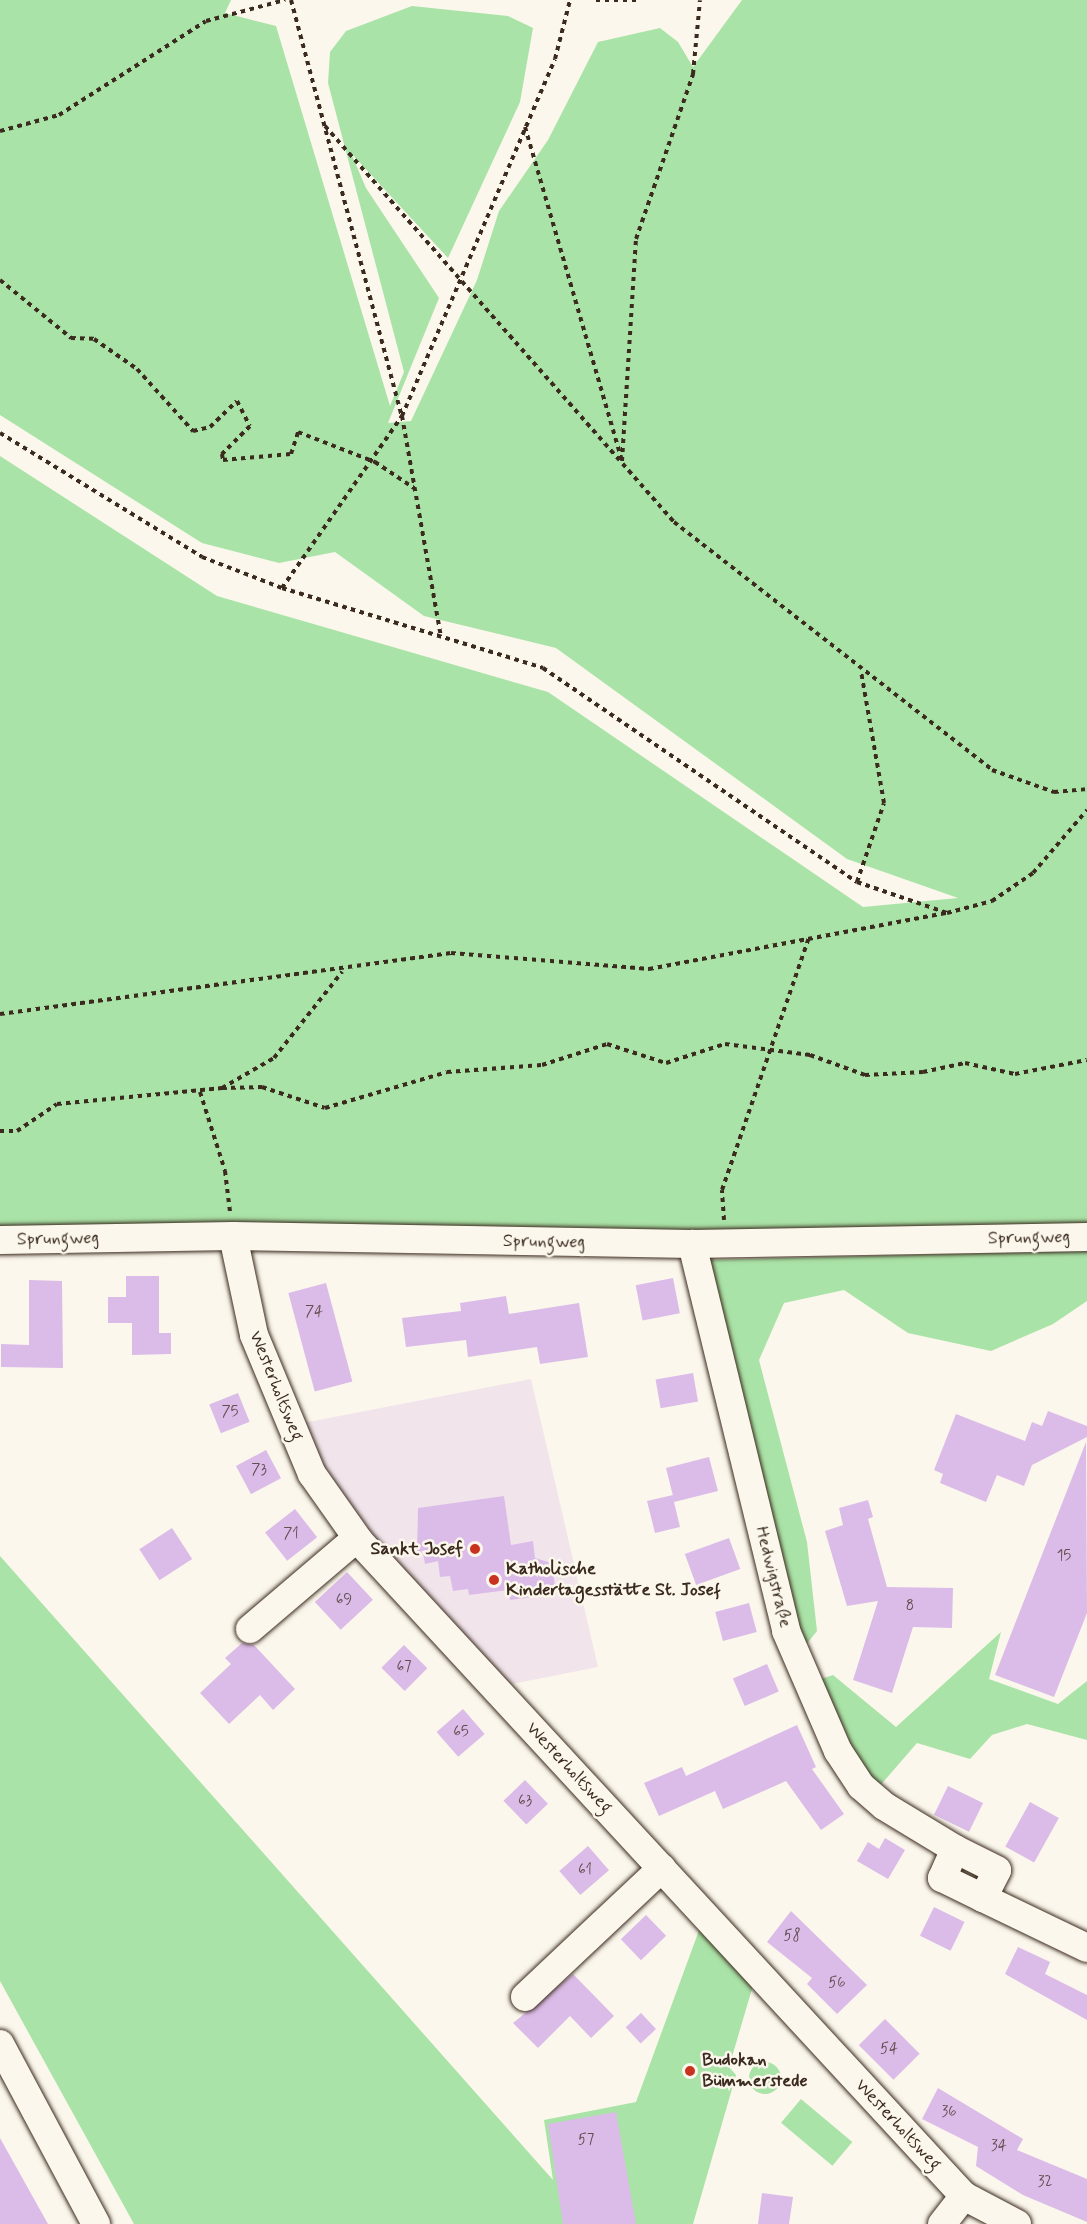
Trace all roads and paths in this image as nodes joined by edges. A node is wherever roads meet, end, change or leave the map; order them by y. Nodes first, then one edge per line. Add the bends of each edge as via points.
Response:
1 (285, 0) edge
2 (291, 0) edge
3 (570, 0) edge
4 (596, 0) edge
5 (641, 0) edge
6 (700, 0) edge
7 (325, 126) junction
8 (525, 127) junction
9 (0, 131) edge
10 (0, 280) edge
11 (459, 280) junction
12 (402, 416) junction
13 (0, 433) edge
14 (622, 461) junction
15 (375, 462) junction
16 (415, 489) junction
17 (282, 588) junction
18 (441, 637) junction
19 (861, 671) junction
20 (1087, 789) edge
21 (1087, 810) edge
22 (857, 882) junction
23 (947, 913) junction
24 (809, 936) junction
25 (342, 972) junction
26 (0, 1014) edge
27 (771, 1050) junction
28 (1087, 1060) edge
29 (222, 1088) junction
30 (200, 1092) junction
31 (0, 1131) edge
32 (233, 1236) junction
33 (1087, 1237) edge
34 (0, 1240) edge
35 (726, 1243) junction
36 (692, 1244) junction
37 (357, 1538) junction
38 (250, 1629) dead end
39 (662, 1868) junction
40 (1087, 1948) edge
41 (525, 1997) dead end
42 (0, 2044) edge
43 (964, 2196) junction
44 (96, 2224) edge
45 (942, 2224) edge
46 (1017, 2224) edge

1 - 9 path via 206,21 59,116
2 - 7 path
3 - 8 path via 555,59
4 - 5 path
6 - 14 path via 693,74 636,239
7 - 11 path
7 - 12 path
8 - 11 path
8 - 14 path
10 - 15 path via 71,338 94,339 136,369 193,431 210,427 237,401 250,426 222,454 223,460 291,454 298,432
11 - 12 path
11 - 14 path
12 - 15 path
12 - 16 path
13 - 17 path via 202,557
14 - 19 path via 674,522
15 - 16 path
15 - 17 path
16 - 18 path
17 - 18 path
18 - 22 path via 543,668
19 - 20 path via 992,770 1054,792
19 - 22 path via 884,803
21 - 23 path via 1033,873 992,902
22 - 23 path
23 - 24 path
24 - 25 path via 649,969 451,953
24 - 27 path
25 - 26 path via 97,997
25 - 29 path via 274,1058
27 - 28 path via 810,1055 865,1075 922,1072 965,1063 1015,1074
27 - 29 path via 725,1044 666,1063 607,1044 542,1065 447,1072 325,1108 262,1087
27 - 35 path via 722,1190
29 - 30 path
30 - 31 path via 57,1104 17,1131
30 - 32 path via 225,1171
32 - 34 street, Sprungweg
32 - 36 street, Sprungweg
32 - 37 street, Westerholtsweg via 254,1335 312,1474
33 - 35 street, Sprungweg
35 - 36 street, Sprungweg
36 - 40 street, Hedwigstraße via 786,1631 838,1751 861,1786 884,1806 955,1849 942,1878
37 - 38 street
37 - 39 street, Westerholtsweg
39 - 41 street
39 - 43 street, Westerholtsweg
42 - 44 street
43 - 45 street
43 - 46 street, Westerholtsweg

